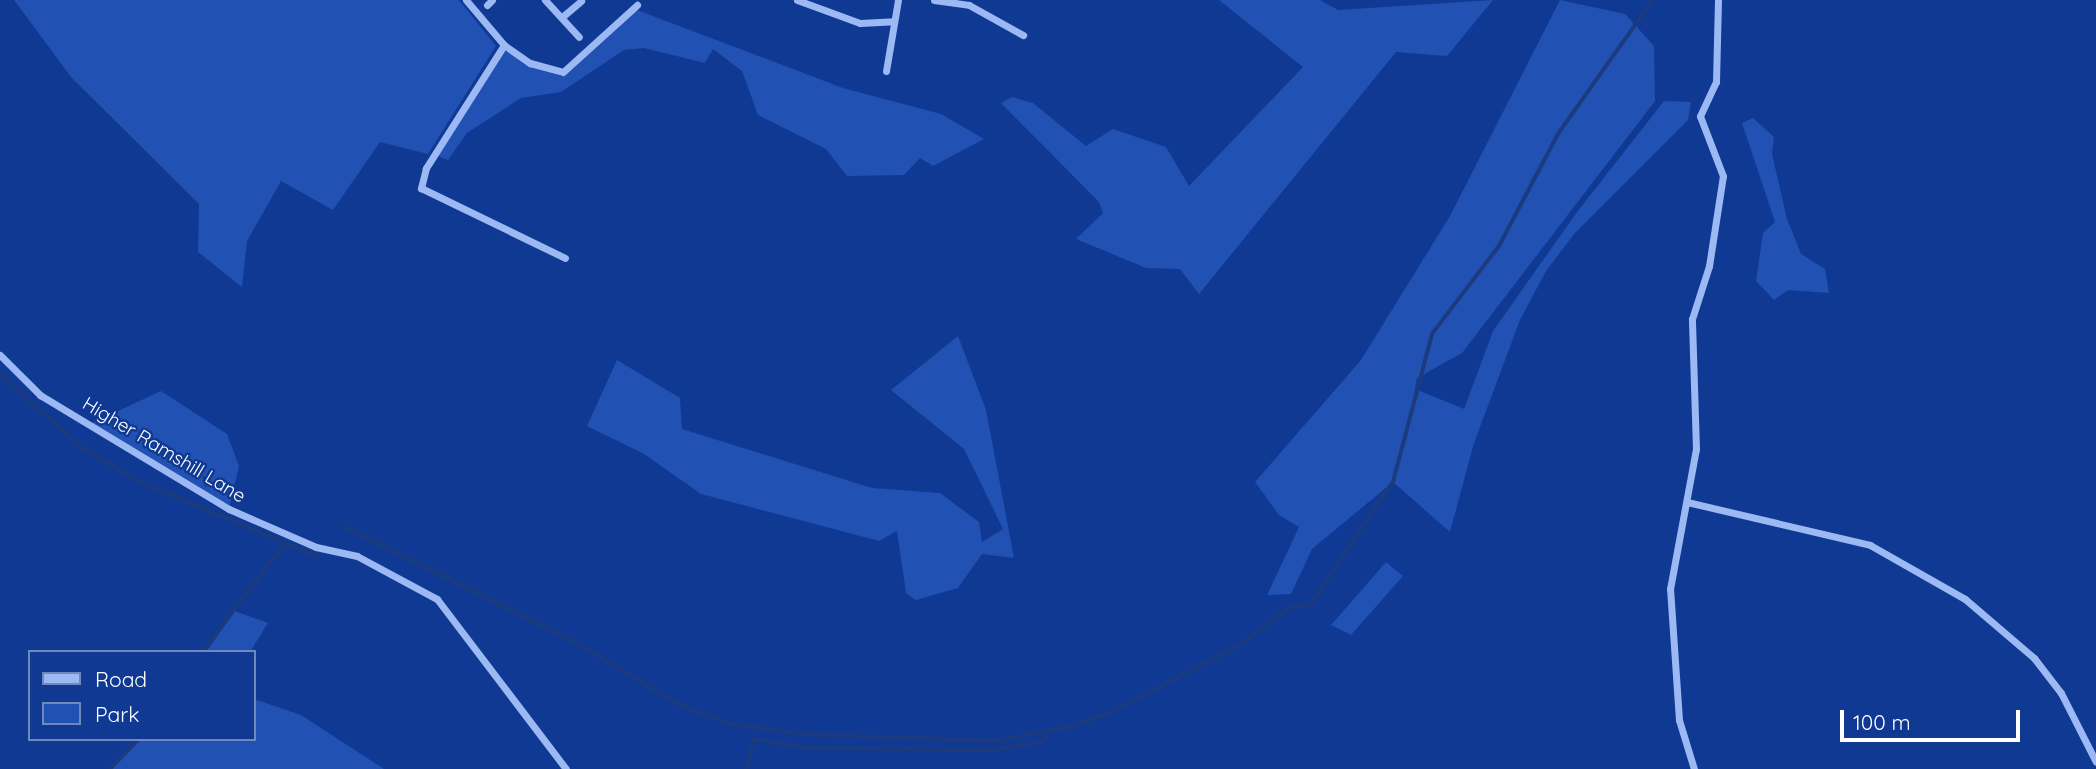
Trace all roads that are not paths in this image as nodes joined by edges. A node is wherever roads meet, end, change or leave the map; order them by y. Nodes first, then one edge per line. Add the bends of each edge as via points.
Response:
1 (466, 0) edge
2 (545, 0) edge
3 (797, 0) edge
4 (898, 0) edge
5 (934, 0) edge
6 (1718, 0) edge
7 (580, 1) edge
8 (637, 5) dead end
9 (562, 17) junction
10 (894, 21) junction
11 (1023, 35) dead end
12 (579, 37) dead end
13 (504, 45) junction
14 (886, 71) dead end
15 (565, 258) dead end
16 (0, 355) edge
17 (1687, 502) junction
18 (2096, 762) edge
19 (565, 769) edge
20 (1694, 769) edge

1 - 13 street
2 - 9 street
3 - 10 street via 860,23
4 - 10 street
5 - 11 street via 969,5
6 - 17 street via 1716,82 1700,116 1723,176 1709,266 1692,319 1696,449
7 - 9 street
8 - 13 street via 563,72 530,63
9 - 12 street
10 - 14 street
13 - 15 street via 426,168 421,188
16 - 19 street, Higher Ramshill Lane via 40,395 229,509 316,547 357,556 437,599
17 - 18 street via 1870,545 1965,599 2034,658 2062,693
17 - 20 street via 1670,589 1679,720

